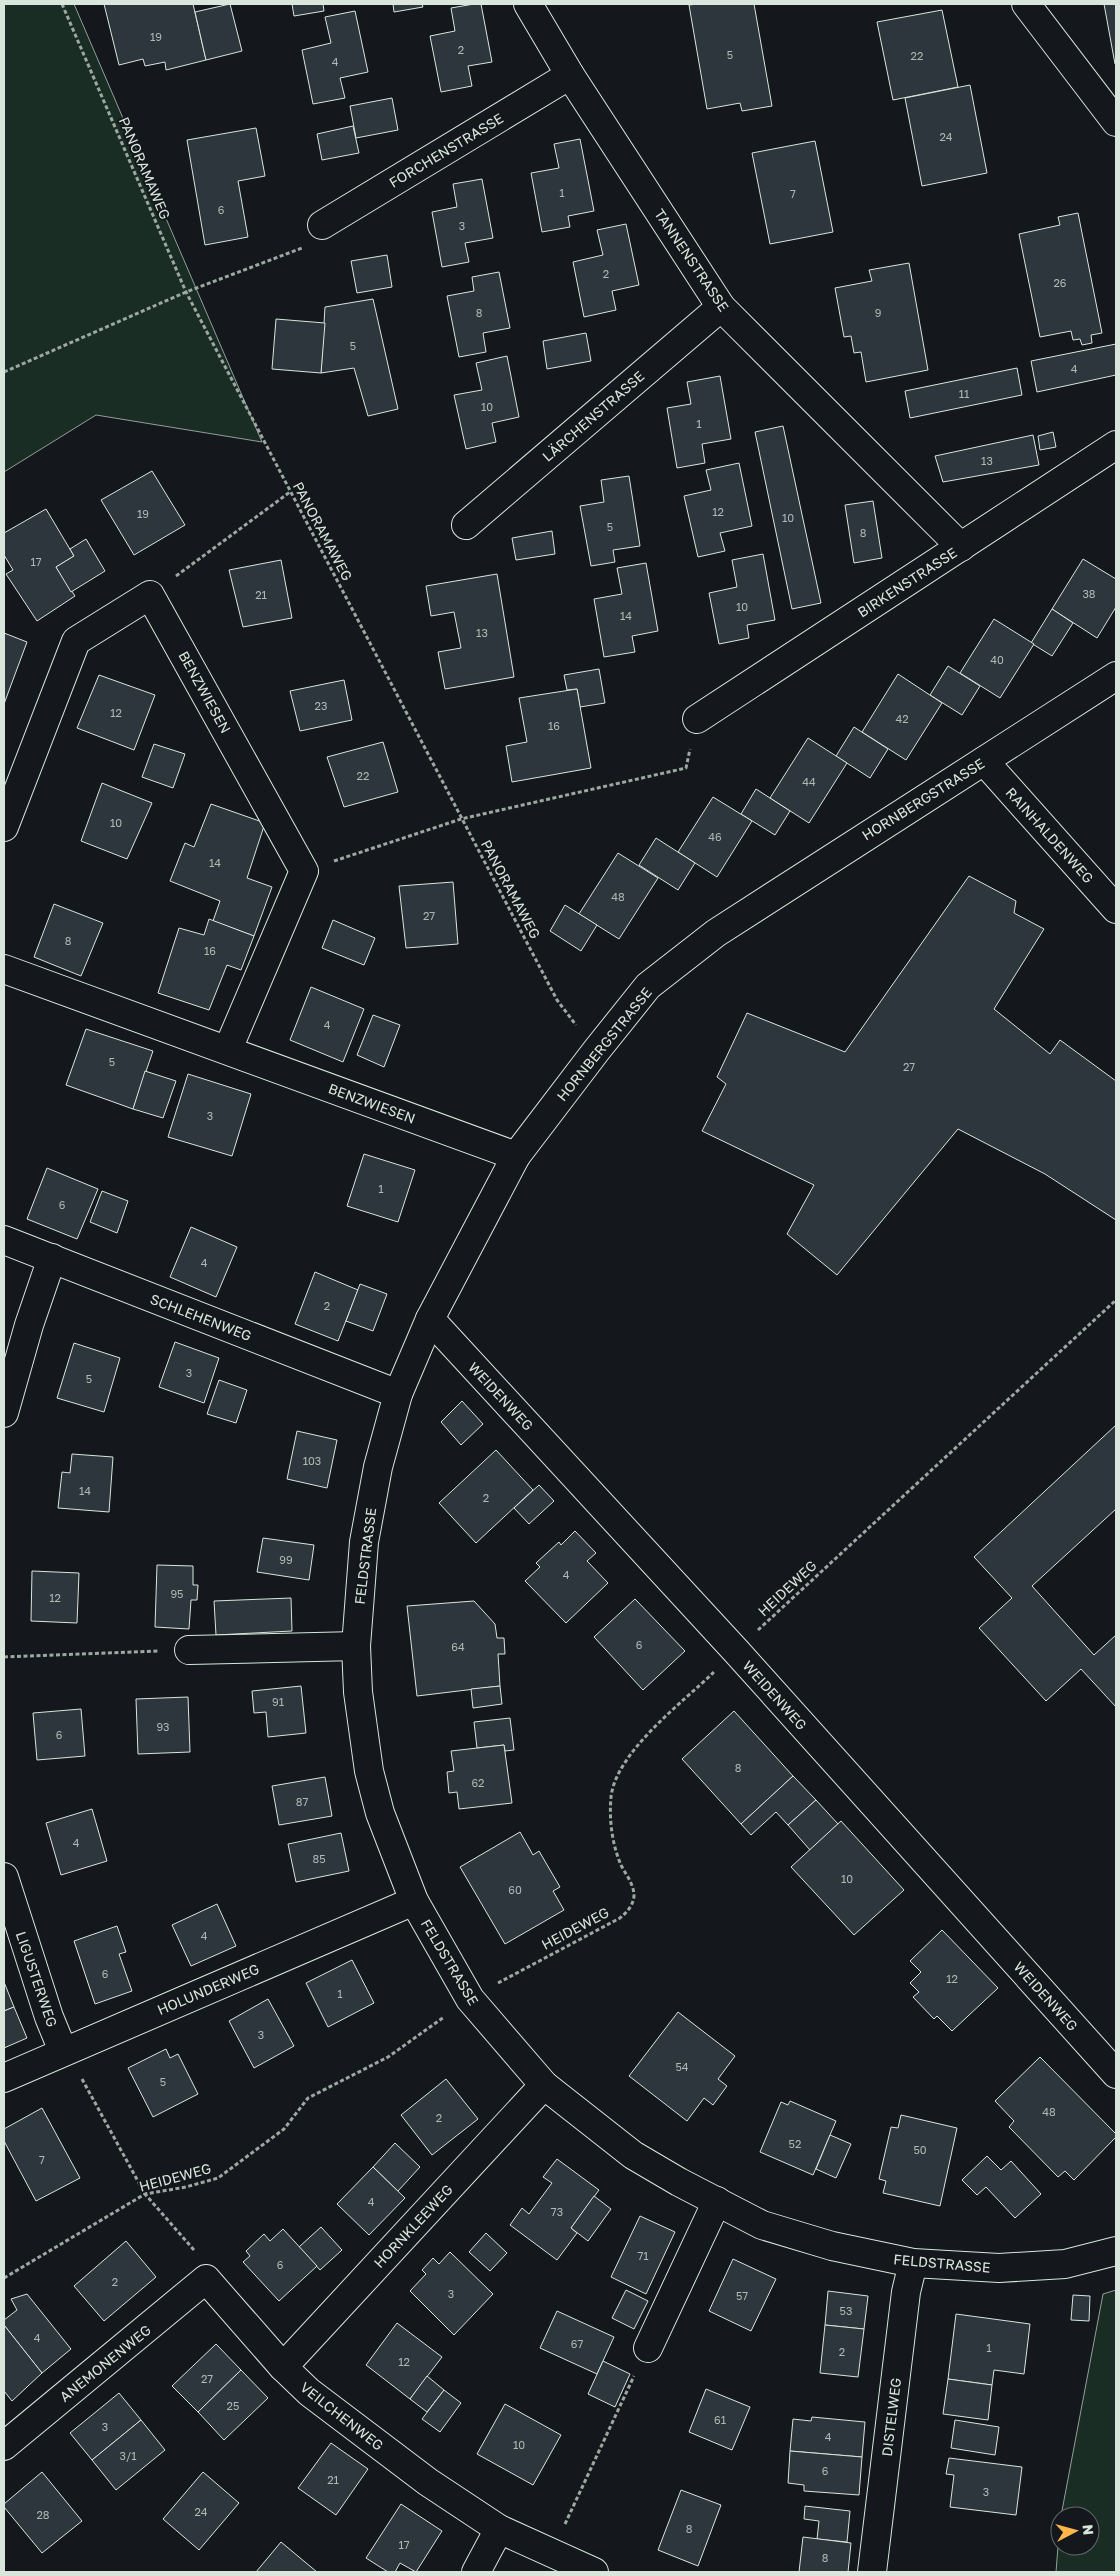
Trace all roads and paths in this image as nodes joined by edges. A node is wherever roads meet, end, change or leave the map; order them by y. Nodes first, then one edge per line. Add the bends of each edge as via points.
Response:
1 (62, 4) edge
2 (528, 4) edge
3 (1026, 4) edge
4 (570, 75) junction
5 (1116, 122) edge
6 (322, 225) joint
7 (186, 292) junction
8 (721, 307) junction
9 (4, 372) edge
10 (1116, 445) edge
11 (290, 492) junction
12 (466, 525) dead end
13 (961, 546) junction
14 (150, 595) junction
15 (1116, 676) edge
16 (697, 719) joint
17 (984, 761) junction
18 (461, 819) junction
19 (4, 827) edge
20 (304, 871) junction
21 (1116, 909) edge
22 (4, 969) edge
23 (228, 1049) junction
24 (596, 1051) junction
25 (516, 1156) junction
26 (4, 1240) edge
27 (52, 1258) junction
28 (1116, 1300) edge
29 (430, 1319) junction
30 (398, 1394) junction
31 (4, 1413) edge
32 (378, 1467) joint
33 (356, 1646) junction
34 (189, 1650) joint
35 (736, 1651) junction
36 (4, 1657) edge
37 (4, 1877) edge
38 (414, 1901) junction
39 (470, 1999) junction
40 (63, 2051) junction
41 (1116, 2074) edge
42 (4, 2078) edge
43 (544, 2085) junction
44 (146, 2194) junction
45 (717, 2202) junction
46 (1116, 2251) edge
47 (913, 2263) junction
48 (4, 2278) edge
49 (206, 2279) junction
50 (648, 2348) joint
51 (283, 2367) junction
52 (4, 2446) edge
53 (498, 2529) junction
54 (551, 2554) junction
55 (476, 2572) edge
56 (594, 2572) edge
57 (872, 2572) edge

1 - 7 path, PANORAMAWEG
2 - 4 street, TANNENSTRASSE
3 - 5 street
4 - 6 street, FORCHENSTRASSE
4 - 8 street, TANNENSTRASSE
6 - 7 path via 301,250
7 - 9 path
7 - 11 path, PANORAMAWEG
8 - 12 street, LÄRCHENSTRASSE
8 - 13 street, TANNENSTRASSE
10 - 13 street, BIRKENSTRASSE
11 - 14 path
11 - 18 path, PANORAMAWEG
13 - 16 street, BIRKENSTRASSE
14 - 19 street via 76,641
14 - 20 street, BENZWIESEN
15 - 17 street, HORNBERGSTRASSE
16 - 18 path via 686,768
17 - 21 street, RAINHALDENWEG
17 - 24 street, HORNBERGSTRASSE via 716,933 648,986
18 - 20 path
18 - 24 path, PANORAMAWEG via 557,1000
20 - 23 street
22 - 23 street, BENZWIESEN
23 - 25 street, BENZWIESEN
24 - 25 street, HORNBERGSTRASSE
25 - 29 street, HORNBERGSTRASSE
26 - 27 street, SCHLEHENWEG
27 - 30 street, SCHLEHENWEG
27 - 31 street
28 - 35 path, HEIDEWEG
29 - 30 street, HORNBERGSTRASSE
29 - 35 street, WEIDENWEG
30 - 32 street, HORNBERGSTRASSE
32 - 33 street, FELDSTRASSE via 364,1542
33 - 34 street
33 - 38 street, FELDSTRASSE via 358,1692 369,1771 380,1813
34 - 36 path
35 - 39 path, HEIDEWEG via 633,1750 619,1770 611,1795 610,1821 621,1864 632,1885 634,1898 629,1910 620,1918
35 - 41 street, WEIDENWEG
37 - 40 street, LIGUSTERWEG via 48,2017
38 - 39 street, FELDSTRASSE
38 - 40 street, HOLUNDERWEG
39 - 43 street, FELDSTRASSE
39 - 44 path, HEIDEWEG via 388,2057 308,2098 284,2129 218,2178
40 - 42 street, HOLUNDERWEG
40 - 44 path
43 - 45 street, FELDSTRASSE via 633,2155
43 - 51 street, HORNKLEEWEG
44 - 48 path, HEIDEWEG
44 - 49 path via 207,2265
45 - 47 street, FELDSTRASSE via 762,2225 832,2246
45 - 50 street
46 - 47 street, FELDSTRASSE via 1065,2264 999,2268
47 - 57 street, DISTELWEG via 906,2292
49 - 51 street, VEILCHENWEG
49 - 52 street, ANEMONENWEG
50 - 54 path
51 - 53 street, VEILCHENWEG via 309,2392 420,2476
53 - 54 street, VEILCHENWEG
53 - 55 street
54 - 56 street, VEILCHENWEG

